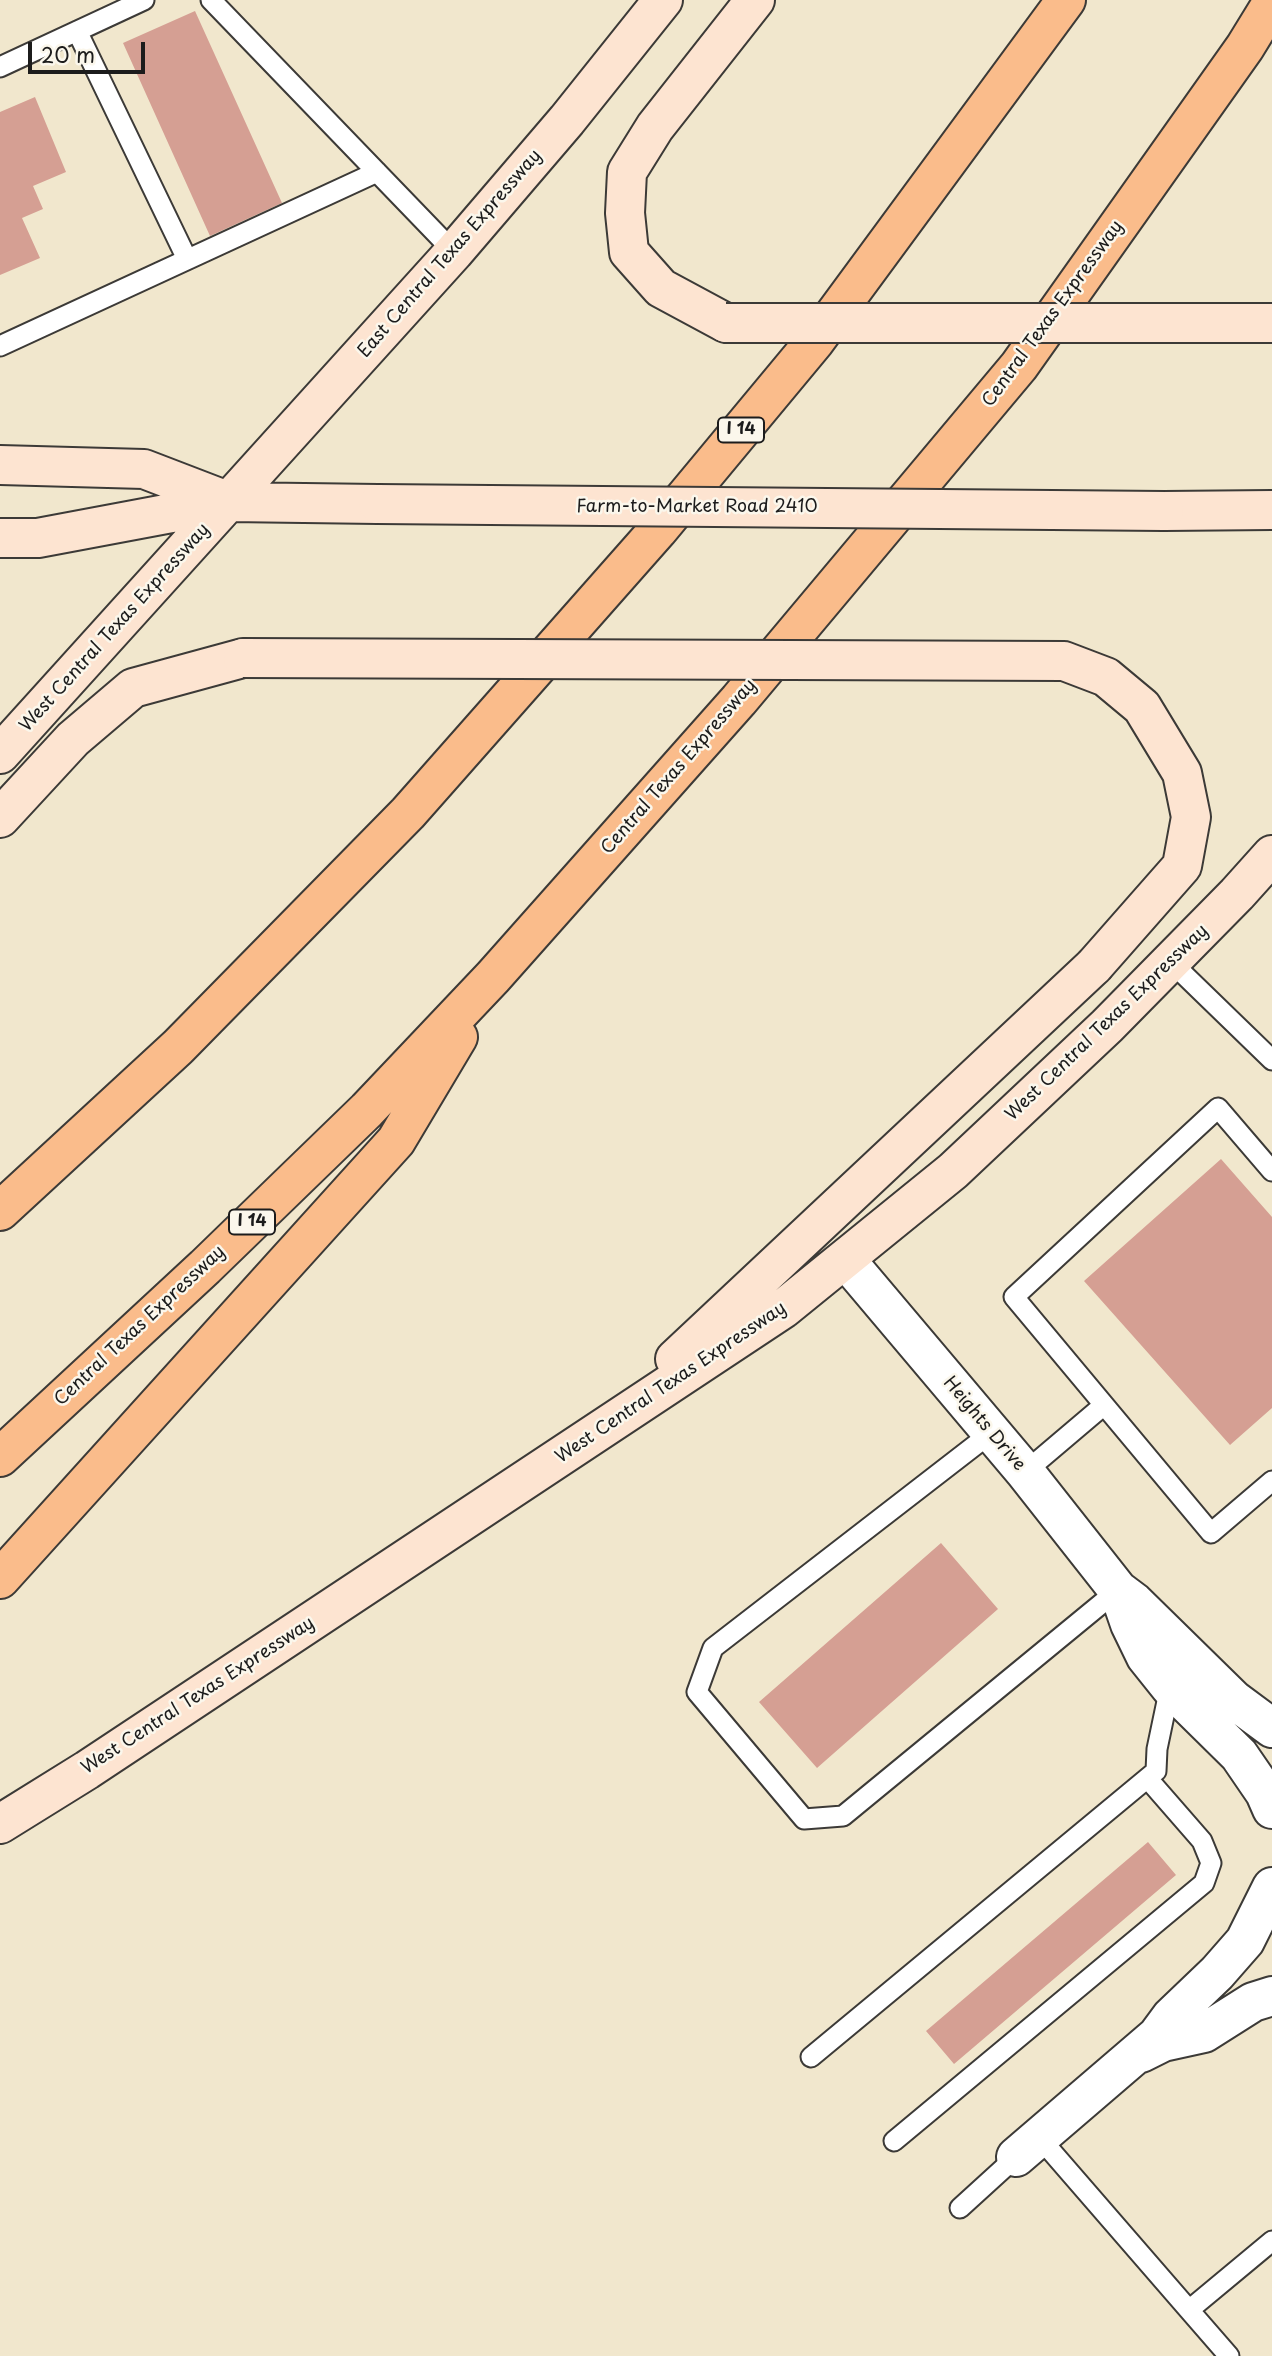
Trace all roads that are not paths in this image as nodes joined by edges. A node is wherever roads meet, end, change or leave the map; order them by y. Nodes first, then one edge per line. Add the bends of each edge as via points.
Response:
1 (144, 0) edge
2 (211, 0) edge
3 (663, 0) edge
4 (755, 0) edge
5 (1066, 0) edge
6 (1272, 4) edge
7 (77, 31) junction
8 (0, 67) edge
9 (377, 172) junction
10 (454, 252) junction
11 (187, 260) junction
12 (1272, 323) edge
13 (0, 346) edge
14 (0, 465) edge
15 (230, 502) junction
16 (1272, 510) edge
17 (0, 538) edge
18 (0, 754) edge
19 (0, 818) edge
20 (1272, 855) edge
21 (1171, 962) junction
22 (493, 977) junction
23 (1272, 1060) edge
24 (1272, 1171) edge
25 (0, 1211) edge
26 (846, 1260) junction
27 (1104, 1405) junction
28 (606, 1426) junction
29 (992, 1433) junction
30 (0, 1457) edge
31 (1025, 1472) junction
32 (1272, 1482) edge
33 (0, 1579) edge
34 (1118, 1590) junction
35 (1170, 1687) junction
36 (1272, 1728) edge
37 (1152, 1775) junction
38 (1272, 1809) edge
39 (0, 1824) edge
40 (1272, 1865) edge
41 (1272, 1886) edge
42 (1272, 1996) edge
43 (1135, 2055) junction
44 (811, 2057) dead end
45 (894, 2141) dead end
46 (1027, 2147) junction
47 (960, 2208) dead end
48 (1272, 2241) edge
49 (1189, 2310) junction
50 (1229, 2356) edge

1 - 7 lane
2 - 9 lane
3 - 10 main road, East Central Texas Expressway
4 - 12 main road, bridge via 655,127 627,172 629,252 661,288 726,323
5 - 25 highway, I 14 via 815,341 658,530 408,813 178,1047
6 - 22 highway, Central Texas Expressway / I 14 via 1019,366 739,700
7 - 8 lane
7 - 11 lane
9 - 10 lane
9 - 11 lane
10 - 15 main road, East Central Texas Expressway
11 - 13 lane
14 - 15 main road, Farm-to-Market Road 2410 via 144,469
15 - 16 main road, Farm-to-Market Road 2410, bridge
15 - 17 main road, Farm-to-Market Road 2410 via 38,538
15 - 18 main road, West Central Texas Expressway
19 - 28 main road, bridge via 73,739 133,688 243,658 1064,661 1106,677 1142,707 1182,773 1191,817 1182,866 1094,966
20 - 21 main road, West Central Texas Expressway
21 - 23 lane
21 - 26 main road, West Central Texas Expressway via 953,1171
22 - 30 highway, Central Texas Expressway / I 14 via 367,1110 205,1268
22 - 33 highway via 396,1141
24 - 27 lane via 1218,1108 1014,1297
26 - 28 main road, West Central Texas Expressway via 783,1309
26 - 29 street, Heights Drive
27 - 31 lane
27 - 32 lane via 1211,1533
28 - 39 main road, West Central Texas Expressway
29 - 31 street, Heights Drive
29 - 34 lane via 713,1648 697,1692 804,1819 843,1816
31 - 34 street, Heights Drive
34 - 35 street via 1146,1657
34 - 36 street via 1234,1700
35 - 37 lane
35 - 38 street via 1240,1755
37 - 44 lane
37 - 45 lane via 1202,1841 1211,1863 1204,1883
40 - 41 street
41 - 43 street via 1232,1958
42 - 43 street via 1253,2002 1204,2033 1163,2042
43 - 46 street
46 - 47 lane
46 - 49 lane
48 - 49 lane
49 - 50 lane

